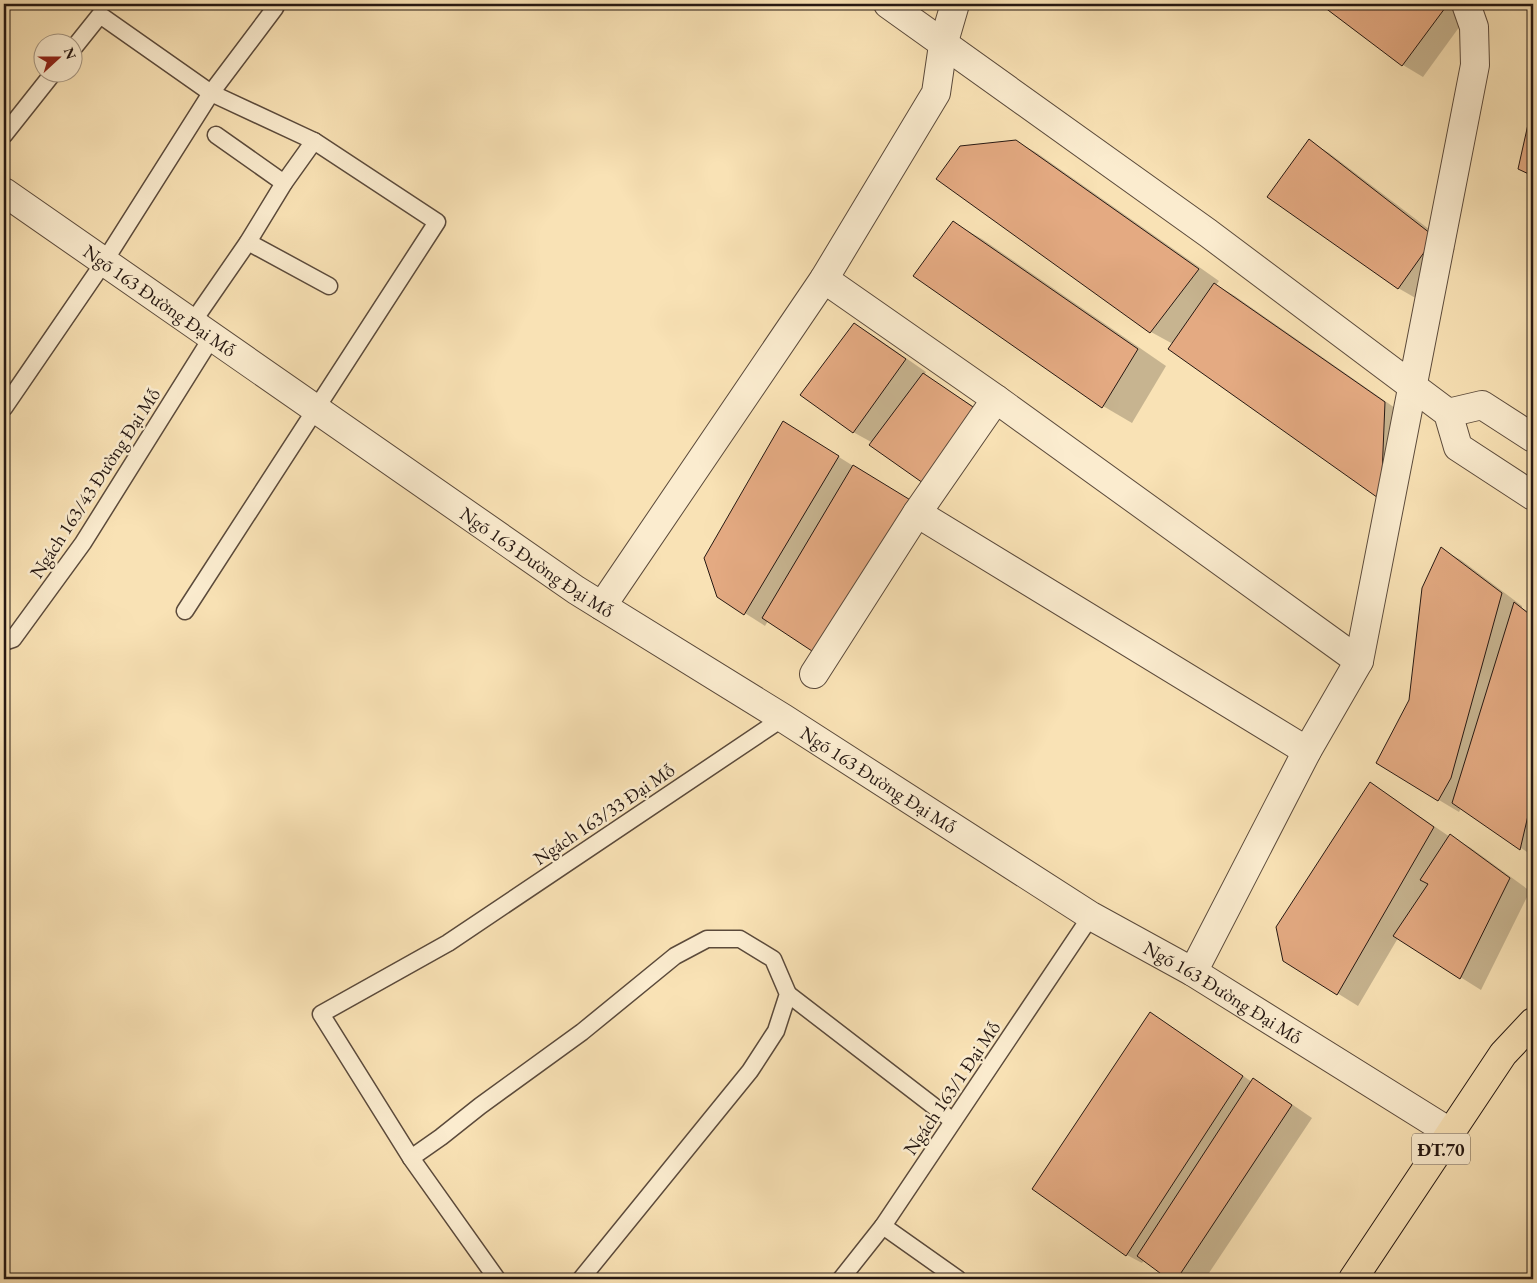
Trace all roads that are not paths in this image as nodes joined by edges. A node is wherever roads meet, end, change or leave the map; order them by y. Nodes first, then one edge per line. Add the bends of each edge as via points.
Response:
1 (272, 4) edge
2 (888, 4) edge
3 (955, 4) edge
4 (1466, 4) edge
5 (916, 12) edge
6 (82, 38) edge
7 (943, 45) junction
8 (46, 82) edge
9 (211, 93) junction
10 (4, 135) edge
11 (216, 136) dead end
12 (314, 141) junction
13 (284, 183) junction
14 (4, 192) edge
15 (248, 242) junction
16 (104, 262) junction
17 (824, 279) junction
18 (329, 286) dead end
19 (202, 330) junction
20 (1413, 386) junction
21 (996, 399) junction
22 (4, 408) edge
23 (316, 408) junction
24 (1448, 413) junction
25 (1533, 438) edge
26 (1533, 496) edge
27 (917, 513) junction
28 (602, 606) junction
29 (185, 611) dead end
30 (4, 642) edge
31 (1359, 661) junction
32 (814, 674) dead end
33 (783, 718) junction
34 (1307, 751) junction
35 (1091, 916) junction
36 (1192, 972) junction
37 (788, 994) junction
38 (1533, 1022) edge
39 (953, 1121) junction
40 (1452, 1133) junction
41 (411, 1158) junction
42 (883, 1226) junction
43 (497, 1279) edge
44 (581, 1279) edge
45 (841, 1279) edge
46 (958, 1279) edge
47 (1353, 1279) edge

1 - 9 lane via 275,8
2 - 5 street
3 - 7 street
4 - 20 street via 1474,27 1475,65
5 - 7 street
6 - 9 lane via 100,16
7 - 17 street via 936,93
7 - 20 street via 1208,233
8 - 10 lane
9 - 12 lane
9 - 16 lane
11 - 13 lane
12 - 13 lane, Ngách 163/43 Đường Đại Mỗ
12 - 23 lane via 437,222
13 - 15 lane, Ngách 163/43 Đường Đại Mỗ
14 - 16 street, Ngõ 163 Đường Đại Mỗ
15 - 18 lane
15 - 19 lane, Ngách 163/43 Đường Đại Mỗ
16 - 19 street, Ngõ 163 Đường Đại Mỗ
16 - 22 lane
17 - 21 street
17 - 28 street
19 - 23 street, Ngõ 163 Đường Đại Mỗ
19 - 30 lane, Ngách 163/43 Đường Đại Mỗ via 83,543 13,639
20 - 24 street
20 - 31 street
21 - 27 street
21 - 31 street
23 - 28 street, Ngõ 163 Đường Đại Mỗ
23 - 29 lane
24 - 25 street via 1482,405
24 - 26 street via 1458,447
27 - 32 street
27 - 34 street
28 - 33 street, Ngõ 163 Đường Đại Mỗ
31 - 34 street
33 - 35 street, Ngõ 163 Đường Đại Mỗ
33 - 41 lane, Ngách 163/33 Đại Mỗ via 448,943 321,1014
34 - 36 street
35 - 36 street, Ngõ 163 Đường Đại Mỗ
35 - 39 lane, Ngách 163/1 Đại Mỗ
36 - 40 street, Ngõ 163 Đường Đại Mỗ
37 - 39 lane
37 - 41 lane via 773,959 740,939 707,939 675,956 582,1032
37 - 44 lane via 776,1031 750,1071
38 - 40 main road, ĐT.70 via 1503,1054
39 - 42 lane, Ngách 163/1 Đại Mỗ
40 - 47 main road, ĐT.70
41 - 43 lane
42 - 45 lane, Ngách 163/1 Đại Mỗ
42 - 46 lane

